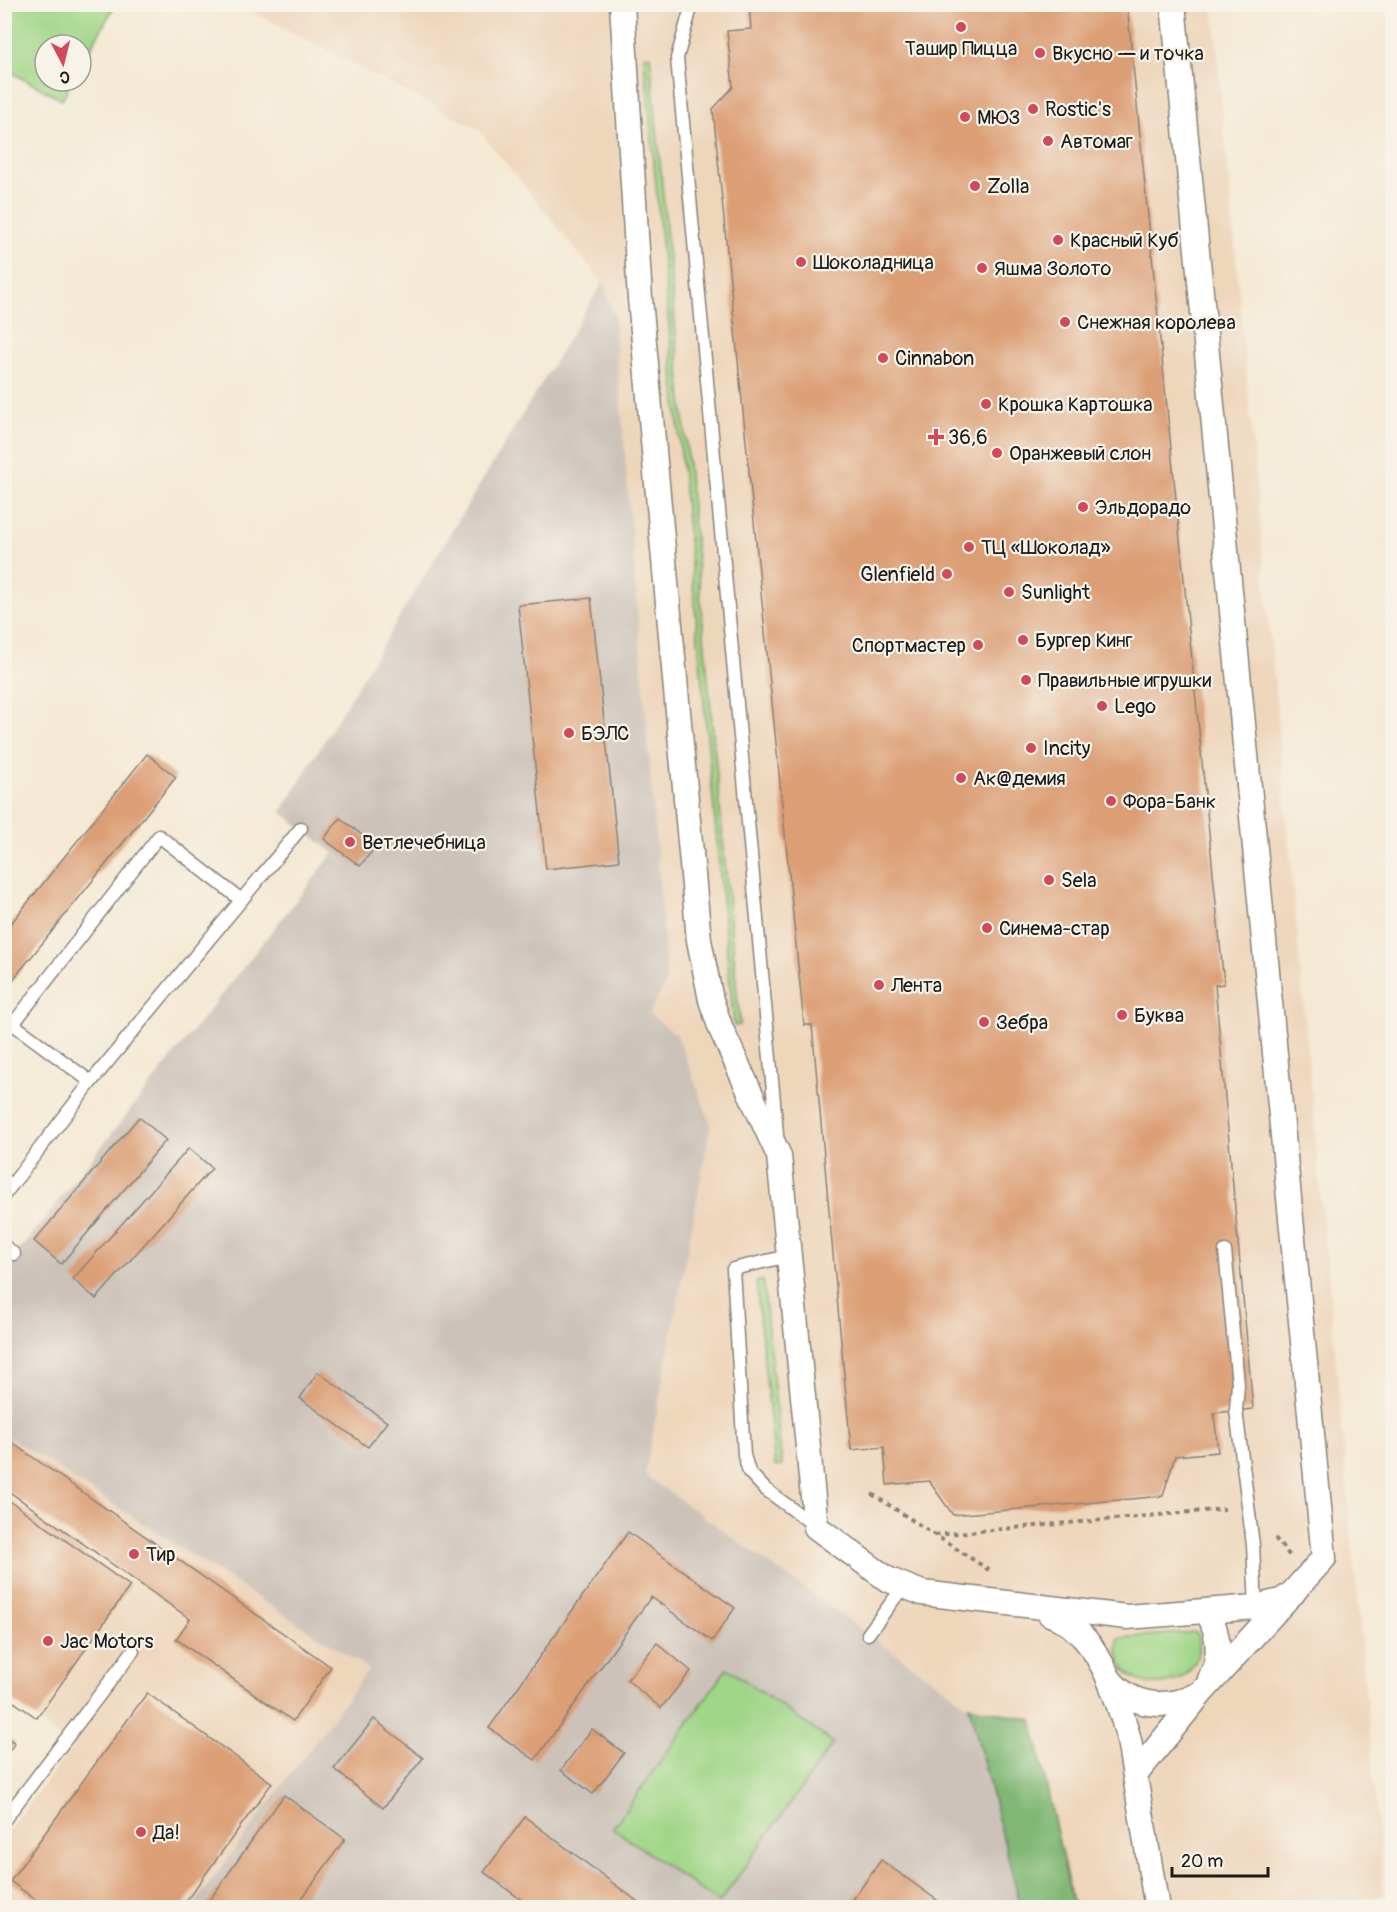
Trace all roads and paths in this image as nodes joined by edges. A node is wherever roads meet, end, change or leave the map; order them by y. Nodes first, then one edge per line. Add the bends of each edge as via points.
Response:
1 (622, 4) edge
2 (692, 4) edge
3 (1173, 4) edge
4 (301, 828) dead end
5 (240, 899) junction
6 (91, 1082) junction
7 (779, 1156) junction
8 (4, 1195) edge
9 (1225, 1251) dead end
10 (788, 1256) junction
11 (872, 1494) dead end
12 (1249, 1507) junction
13 (816, 1527) junction
14 (936, 1535) junction
15 (1294, 1561) dead end
16 (991, 1572) dead end
17 (903, 1587) junction
18 (1293, 1593) junction
19 (1030, 1607) junction
20 (1256, 1608) junction
21 (1208, 1612) junction
22 (1105, 1617) junction
23 (868, 1634) dead end
24 (133, 1651) dead end
25 (1102, 1668) junction
26 (1204, 1689) junction
27 (1135, 1775) junction
28 (4, 1820) edge
29 (1157, 1908) edge

1 - 7 street via 641,308 699,940 721,1029
2 - 7 lane via 677,58
3 - 18 street via 1324,1558
4 - 5 lane
5 - 6 lane
5 - 6 lane via 159,836 13,1024
6 - 8 lane
7 - 10 street
9 - 12 lane via 1238,1384 1236,1410
10 - 13 street
10 - 13 lane via 733,1269 744,1455 749,1472 765,1490
11 - 14 path
12 - 14 path
12 - 15 path
12 - 20 lane
13 - 17 street
14 - 16 path
17 - 19 street
17 - 23 lane
18 - 20 street
18 - 26 street
19 - 22 street
19 - 25 street via 1069,1623 1092,1647
20 - 21 street
21 - 22 street
21 - 26 street via 1219,1645 1215,1669
22 - 25 street via 1098,1650
24 - 28 lane
25 - 26 street via 1118,1690 1139,1702 1163,1705 1184,1701
25 - 27 street via 1123,1716
26 - 27 street
27 - 29 street

